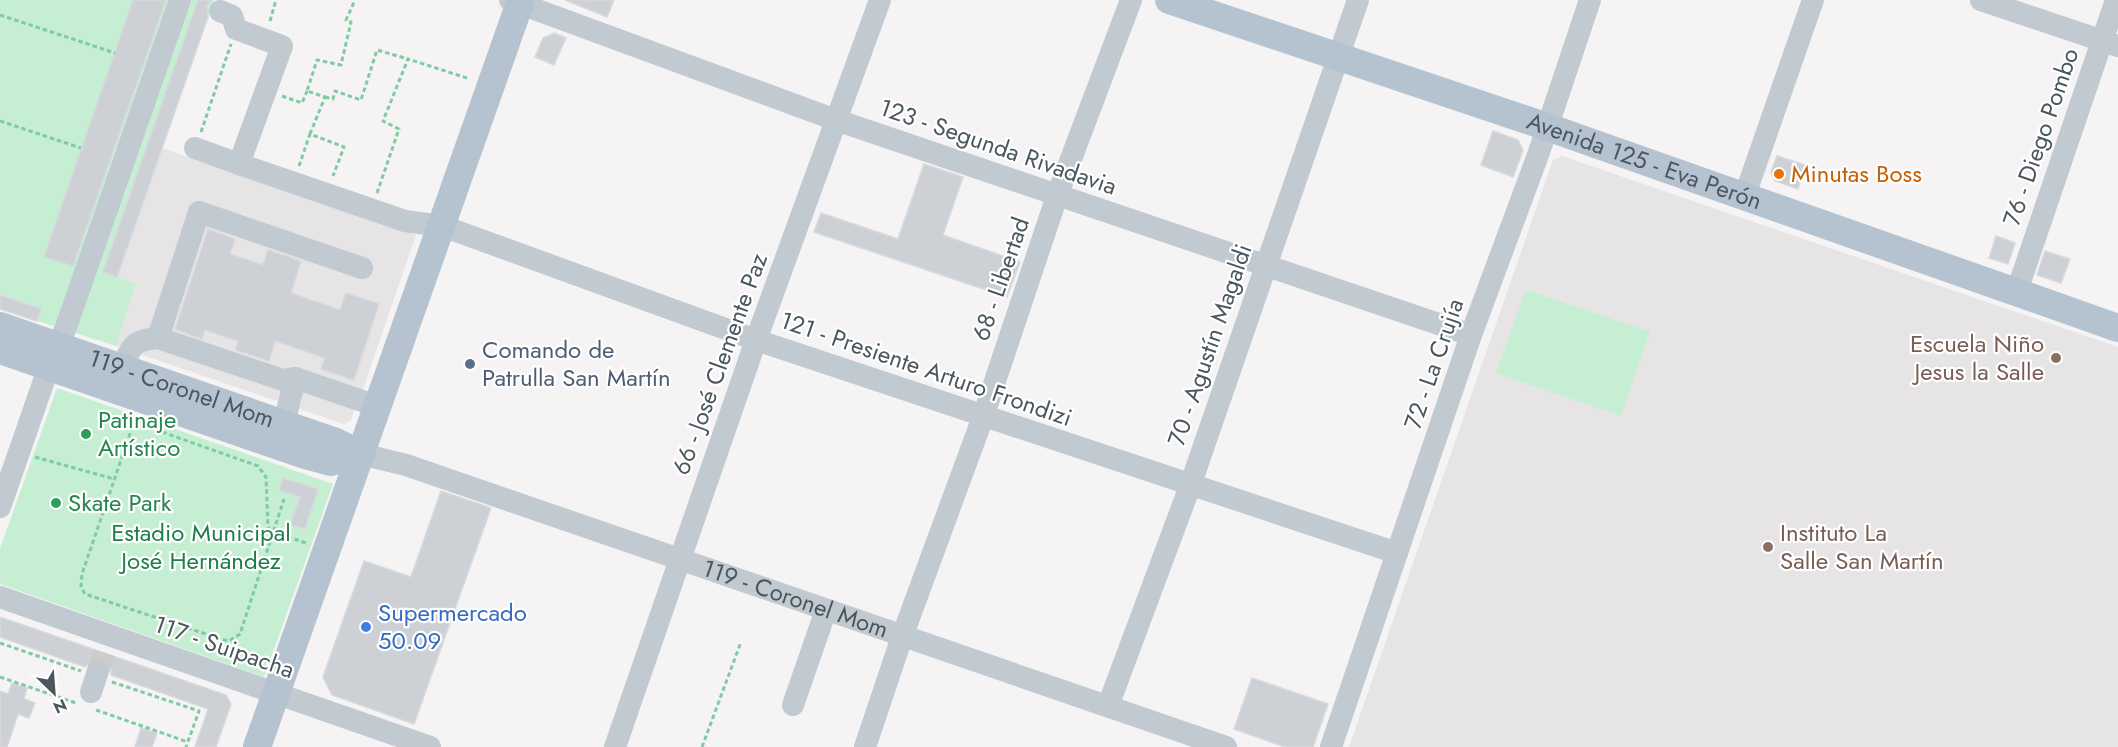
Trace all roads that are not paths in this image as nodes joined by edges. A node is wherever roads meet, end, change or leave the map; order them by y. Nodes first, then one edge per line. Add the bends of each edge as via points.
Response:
1 (180, 0) edge
2 (880, 0) edge
3 (1131, 0) edge
4 (1169, 0) edge
5 (1358, 0) edge
6 (1590, 0) edge
7 (1813, 0) edge
8 (1981, 0) edge
9 (2116, 0) edge
10 (526, 3) edge
11 (220, 11) dead end
12 (2110, 44) edge
13 (1338, 56) junction
14 (836, 120) junction
15 (1548, 128) junction
16 (195, 148) road end
17 (239, 164) junction
18 (1057, 196) junction
19 (1744, 198) junction
20 (450, 229) junction
21 (1265, 265) junction
22 (362, 268) dead end
23 (2017, 291) junction
24 (0, 326) edge
25 (2118, 328) edge
26 (1471, 335) junction
27 (158, 338) junction
28 (756, 340) junction
29 (0, 350) edge
30 (52, 356) junction
31 (122, 368) junction
32 (295, 378) junction
33 (377, 406) junction
34 (982, 417) junction
35 (284, 424) junction
36 (370, 456) junction
37 (1190, 486) junction
38 (0, 507) edge
39 (1397, 553) junction
40 (679, 558) junction
41 (0, 597) edge
42 (826, 610) junction
43 (902, 637) junction
44 (285, 698) junction
45 (793, 705) dead end
46 (1108, 706) junction
47 (257, 747) edge
48 (278, 747) edge
49 (430, 747) edge
50 (615, 747) edge
51 (865, 747) edge
52 (1226, 747) edge
53 (1331, 747) edge

1 - 30 street via 65,330
2 - 14 street, 66 - José Clemente Paz
3 - 18 street, 68 - Libertad
4 - 13 main road, Avenida 125 - Eva Perón
5 - 13 street, 70 - Agustín Magaldi
6 - 15 street, 72 - La Crujía
7 - 19 street
8 - 12 street
9 - 12 street, 76 - Diego Pombo
10 - 14 street, 123 - Segunda Rivadavia
10 - 20 main road
11 - 17 street via 231,15 236,29 282,46
12 - 23 street, 76 - Diego Pombo
13 - 15 main road, Avenida 125 - Eva Perón
13 - 21 street, 70 - Agustín Magaldi
14 - 18 street, 123 - Segunda Rivadavia
14 - 28 street, 66 - José Clemente Paz
15 - 19 main road, Avenida 125 - Eva Perón
15 - 26 street, 72 - La Crujía
16 - 17 street, 121 - Presiente Arturo Frondizi
17 - 20 street, 121 - Presiente Arturo Frondizi via 405,221
18 - 21 street, 123 - Segunda Rivadavia
18 - 34 street, 68 - Libertad
19 - 23 main road, Avenida 125 - Eva Perón
20 - 28 street, 121 - Presiente Arturo Frondizi
20 - 33 main road
20 - 36 main road
21 - 26 street, 123 - Segunda Rivadavia
21 - 37 street, 70 - Agustín Magaldi
22 - 27 street via 198,212
23 - 25 main road, Avenida 125 - Eva Perón
24 - 30 main road, 119 - Coronel Mom
26 - 39 street, 72 - La Crujía
27 - 31 street via 142,339 133,345
27 - 32 street via 283,380
28 - 34 street, 121 - Presiente Arturo Frondizi
28 - 40 street, 66 - José Clemente Paz
29 - 30 main road, 119 - Coronel Mom
30 - 31 main road, 119 - Coronel Mom
30 - 36 main road, 119 - Coronel Mom via 137,411 331,462
30 - 38 street
31 - 35 main road, 119 - Coronel Mom
32 - 33 street
32 - 35 street
33 - 36 main road
34 - 37 street, 121 - Presiente Arturo Frondizi
34 - 43 street, 68 - Libertad
35 - 36 main road, 119 - Coronel Mom
36 - 40 street, 119 - Coronel Mom
36 - 44 main road
36 - 44 main road via 326,551
37 - 39 street, 121 - Presiente Arturo Frondizi
37 - 46 street, 70 - Agustín Magaldi
39 - 53 street, 72 - La Crujía
40 - 42 street, 119 - Coronel Mom
40 - 50 street, 66 - José Clemente Paz
41 - 44 street, 117 - Suipacha via 101,663
42 - 43 street, 119 - Coronel Mom
42 - 45 street
43 - 46 street, 119 - Coronel Mom
43 - 51 street, 68 - Libertad
44 - 47 main road
44 - 48 main road
44 - 49 street, 117 - Suipacha
46 - 52 street, 119 - Coronel Mom

